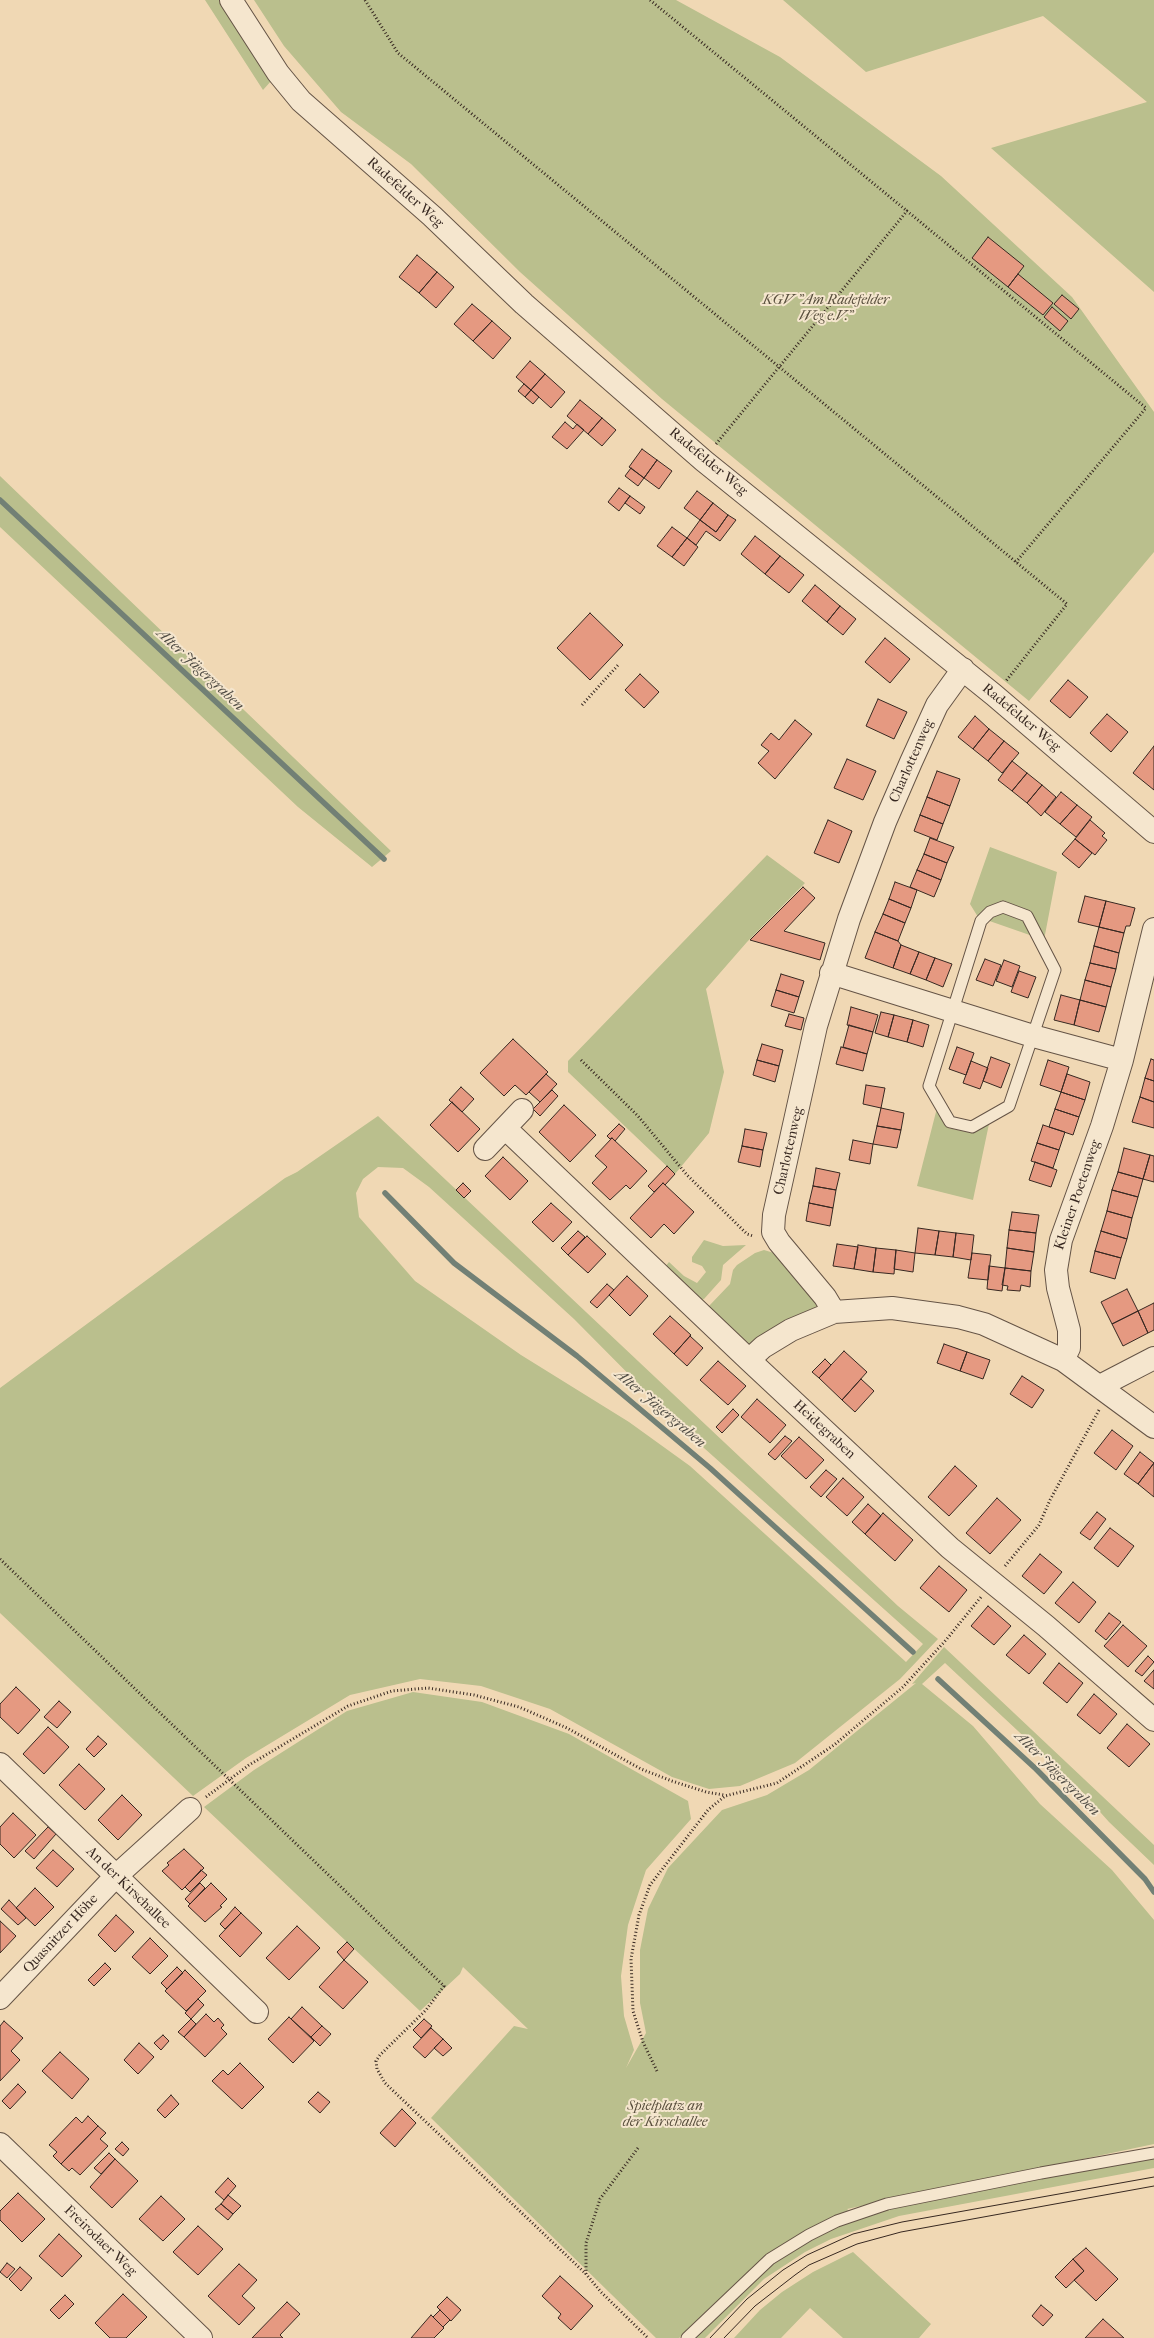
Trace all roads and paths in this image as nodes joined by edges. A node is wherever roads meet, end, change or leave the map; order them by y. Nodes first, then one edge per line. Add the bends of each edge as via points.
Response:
1 (231, 0) edge
2 (365, 0) edge
3 (650, 0) edge
4 (907, 211) junction
5 (778, 367) junction
6 (704, 461) junction
7 (1016, 562) junction
8 (619, 664) dead end
9 (963, 669) junction
10 (994, 695) junction
11 (582, 705) dead end
12 (1154, 832) edge
13 (1154, 929) edge
14 (831, 973) junction
15 (953, 1011) junction
16 (1033, 1036) junction
17 (581, 1060) dead end
18 (1122, 1060) junction
19 (522, 1110) dead end
20 (505, 1128) junction
21 (485, 1148) dead end
22 (779, 1242) junction
23 (834, 1312) junction
24 (1154, 1358) edge
25 (749, 1360) junction
26 (1063, 1360) junction
27 (1105, 1389) junction
28 (1154, 1427) edge
29 (0, 1559) edge
30 (993, 1582) junction
31 (1154, 1720) edge
32 (0, 1764) edge
33 (230, 1780) junction
34 (725, 1796) junction
35 (190, 1809) joint
36 (116, 1876) junction
37 (0, 1998) edge
38 (257, 2012) dead end
39 (657, 2071) dead end
40 (0, 2144) edge
41 (638, 2148) dead end
42 (1154, 2153) edge
43 (586, 2274) junction
44 (201, 2338) edge
45 (648, 2338) edge
46 (687, 2338) edge

1 - 6 street, Radefelder Weg via 278,73 301,101 404,191 524,304
2 - 5 path via 398,53
3 - 4 path
4 - 5 path
4 - 7 path via 1146,408
5 - 6 path
5 - 7 path
6 - 9 street, Radefelder Weg
7 - 10 path via 1067,604
8 - 11 path
9 - 10 street, Radefelder Weg
9 - 14 street, Charlottenweg via 937,705 911,762 885,822
10 - 12 street, Radefelder Weg
13 - 18 street, Kleiner Poetenweg
14 - 15 street
14 - 22 street, Charlottenweg via 774,1215 773,1232
15 - 16 street
15 - 16 lane via 929,1086 950,1122 972,1127 1009,1106
15 - 16 lane via 981,921 990,912 1003,907 1027,916 1055,970
16 - 18 street
17 - 22 path via 638,1116 687,1175 747,1234 766,1242
18 - 26 street, Kleiner Poetenweg via 1059,1248 1058,1288 1069,1330 1069,1348
19 - 20 street
20 - 21 street
20 - 25 street, Heidegraben
22 - 23 street, Charlottenweg via 825,1296
23 - 25 street via 791,1330
23 - 26 street via 892,1308 958,1317 992,1327
24 - 27 street
25 - 30 street, Heidegraben via 950,1548
26 - 27 street
27 - 28 street
27 - 30 path via 1039,1525
29 - 33 path
30 - 31 street, Heidegraben
30 - 34 path via 903,1688 834,1745 777,1783
32 - 36 street, An der Kirschallee
33 - 34 path via 348,1706 392,1691 428,1688 474,1695 519,1707 567,1728 641,1769 672,1782
33 - 35 path
33 - 43 path via 444,1986 426,2010 380,2055 376,2061 377,2069 385,2084
34 - 39 path via 708,1810 650,1885 639,1915 632,1959 633,2011
35 - 36 street, Quasnitzer Höhe
36 - 37 street, Quasnitzer Höhe
36 - 38 street, An der Kirschallee
40 - 44 street, Freirodaer Weg
41 - 43 path via 600,2199 586,2242
42 - 46 lane via 887,2204 837,2221 770,2259
43 - 45 path

